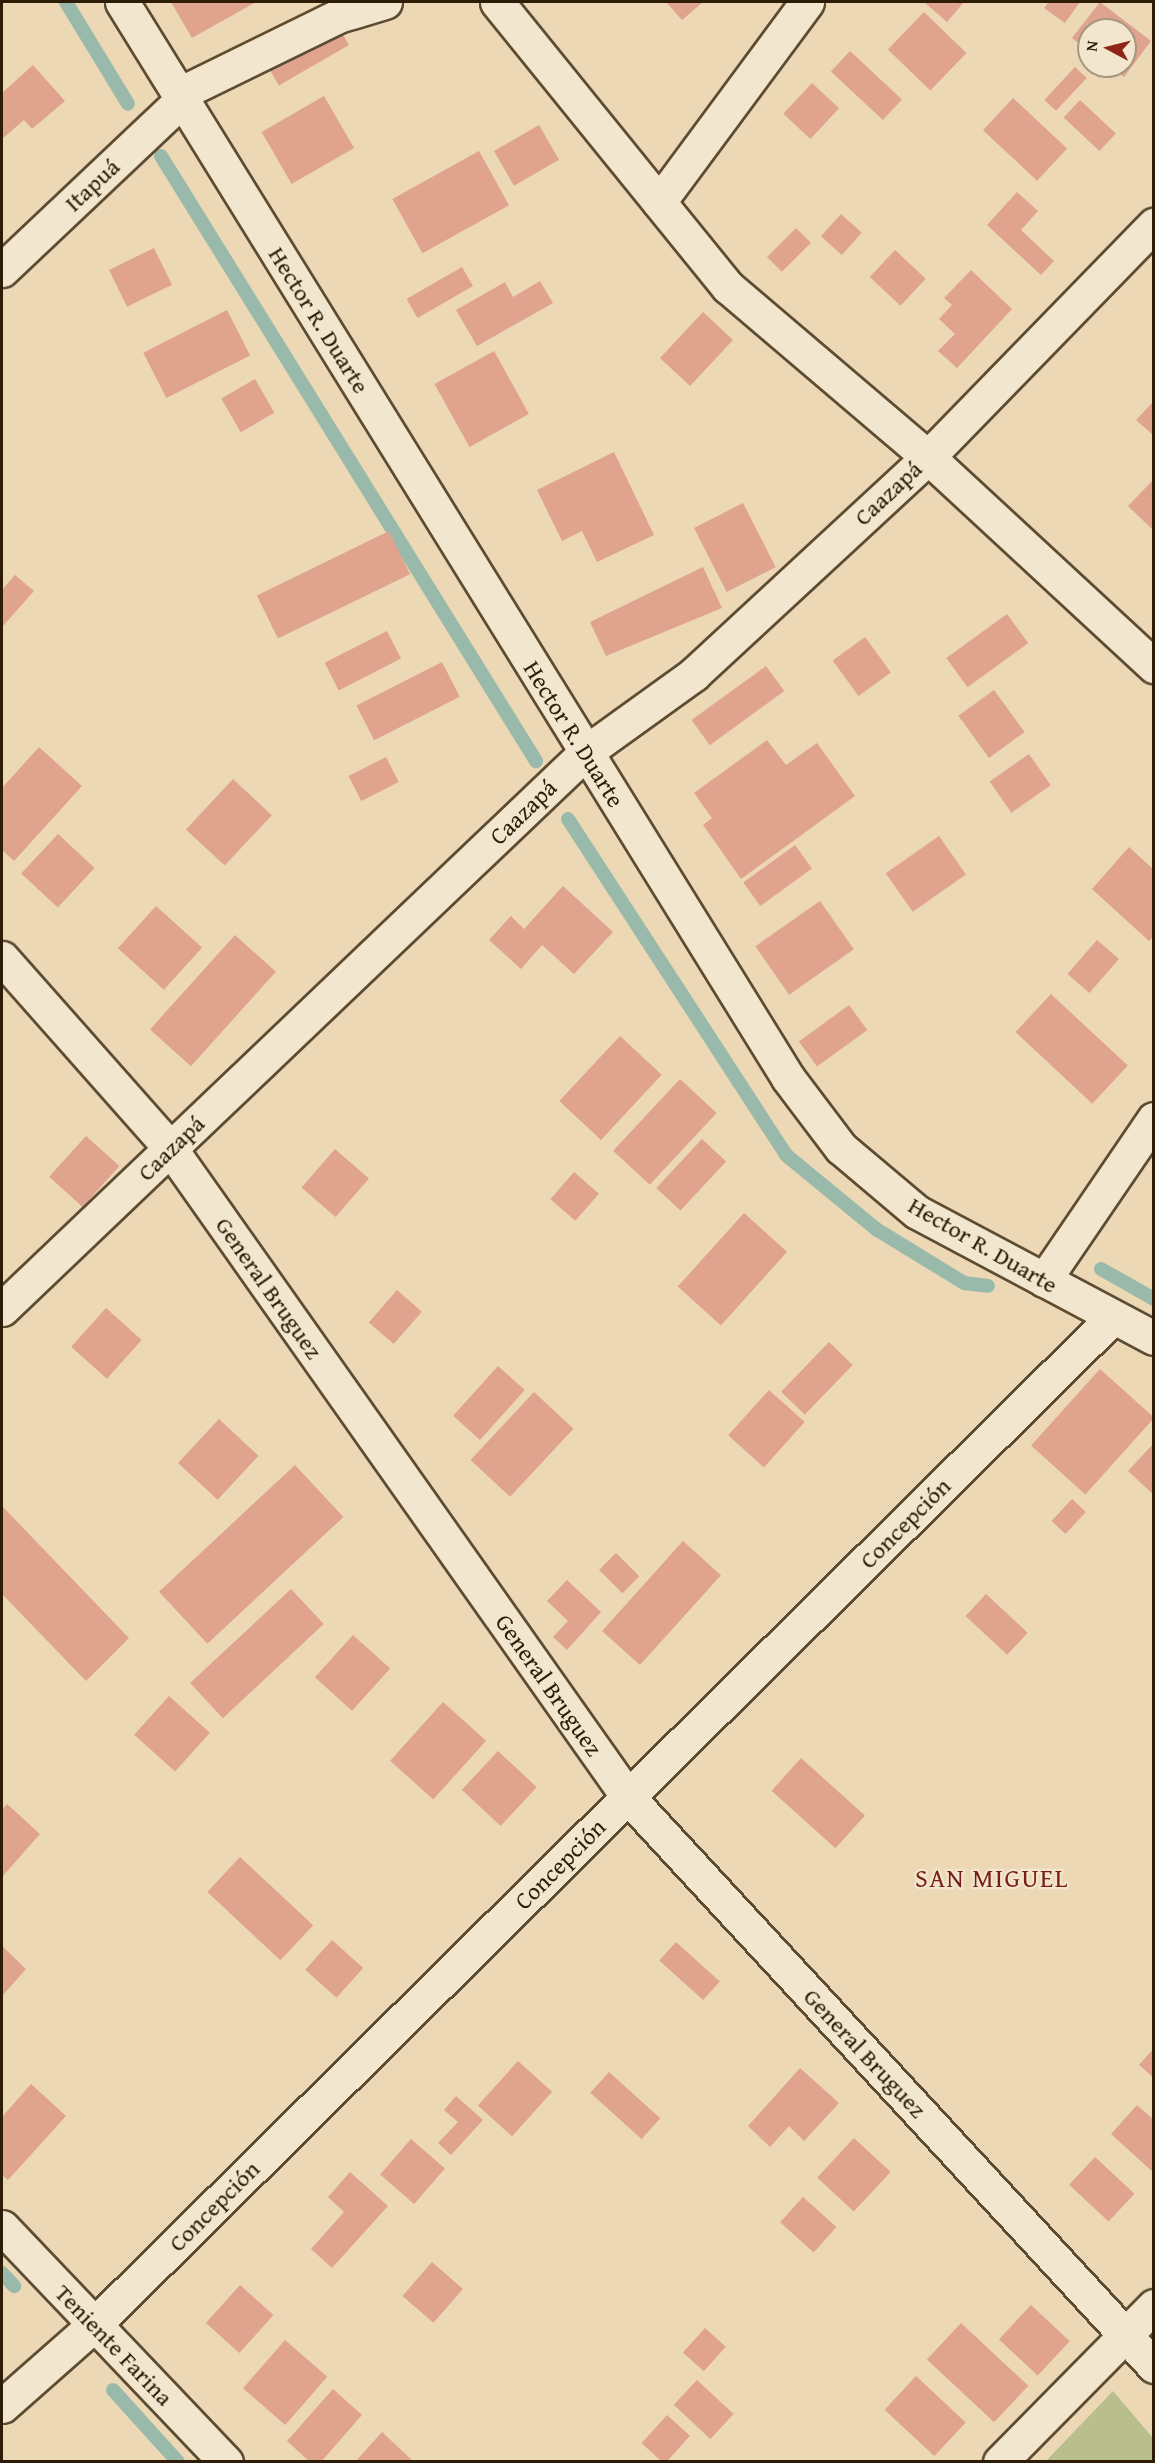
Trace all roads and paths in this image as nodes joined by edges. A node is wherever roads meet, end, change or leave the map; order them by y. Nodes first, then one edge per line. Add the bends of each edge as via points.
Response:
1 (122, 2) edge
2 (385, 2) edge
3 (497, 2) edge
4 (807, 2) edge
5 (180, 97) junction
6 (659, 202) junction
7 (1154, 225) edge
8 (2, 270) edge
9 (928, 457) junction
10 (1154, 666) edge
11 (586, 752) junction
12 (2, 958) edge
13 (1154, 1119) edge
14 (170, 1148) junction
15 (1044, 1280) junction
16 (2, 1309) edge
17 (1113, 1317) junction
18 (1154, 1338) edge
19 (628, 1797) junction
20 (2, 2227) edge
21 (1154, 2306) edge
22 (94, 2325) junction
23 (1126, 2334) junction
24 (1154, 2366) edge
25 (2, 2406) edge
26 (226, 2462) edge
27 (1000, 2462) edge

1 - 5 street, Hector R. Duarte
2 - 5 street, Itapuá via 338,16
3 - 6 street
4 - 6 street
5 - 8 street, Itapuá
5 - 11 street, Hector R. Duarte
6 - 9 street via 728,286
7 - 9 street, Caazapá
9 - 10 street
9 - 11 street, Caazapá via 694,674
11 - 14 street, Caazapá
11 - 15 street, Hector R. Duarte via 788,1078 841,1148 917,1212
12 - 14 street, General Bruguez
13 - 15 street
14 - 16 street, Caazapá
14 - 19 street, General Bruguez
15 - 17 street, Hector R. Duarte
17 - 18 street, Hector R. Duarte
17 - 19 street, Concepción
19 - 22 street, Concepción
19 - 23 street, General Bruguez
20 - 22 street, Teniente Farina
21 - 23 street
22 - 25 street, Concepción
22 - 26 street, Teniente Farina
23 - 24 street, General Bruguez
23 - 27 street

